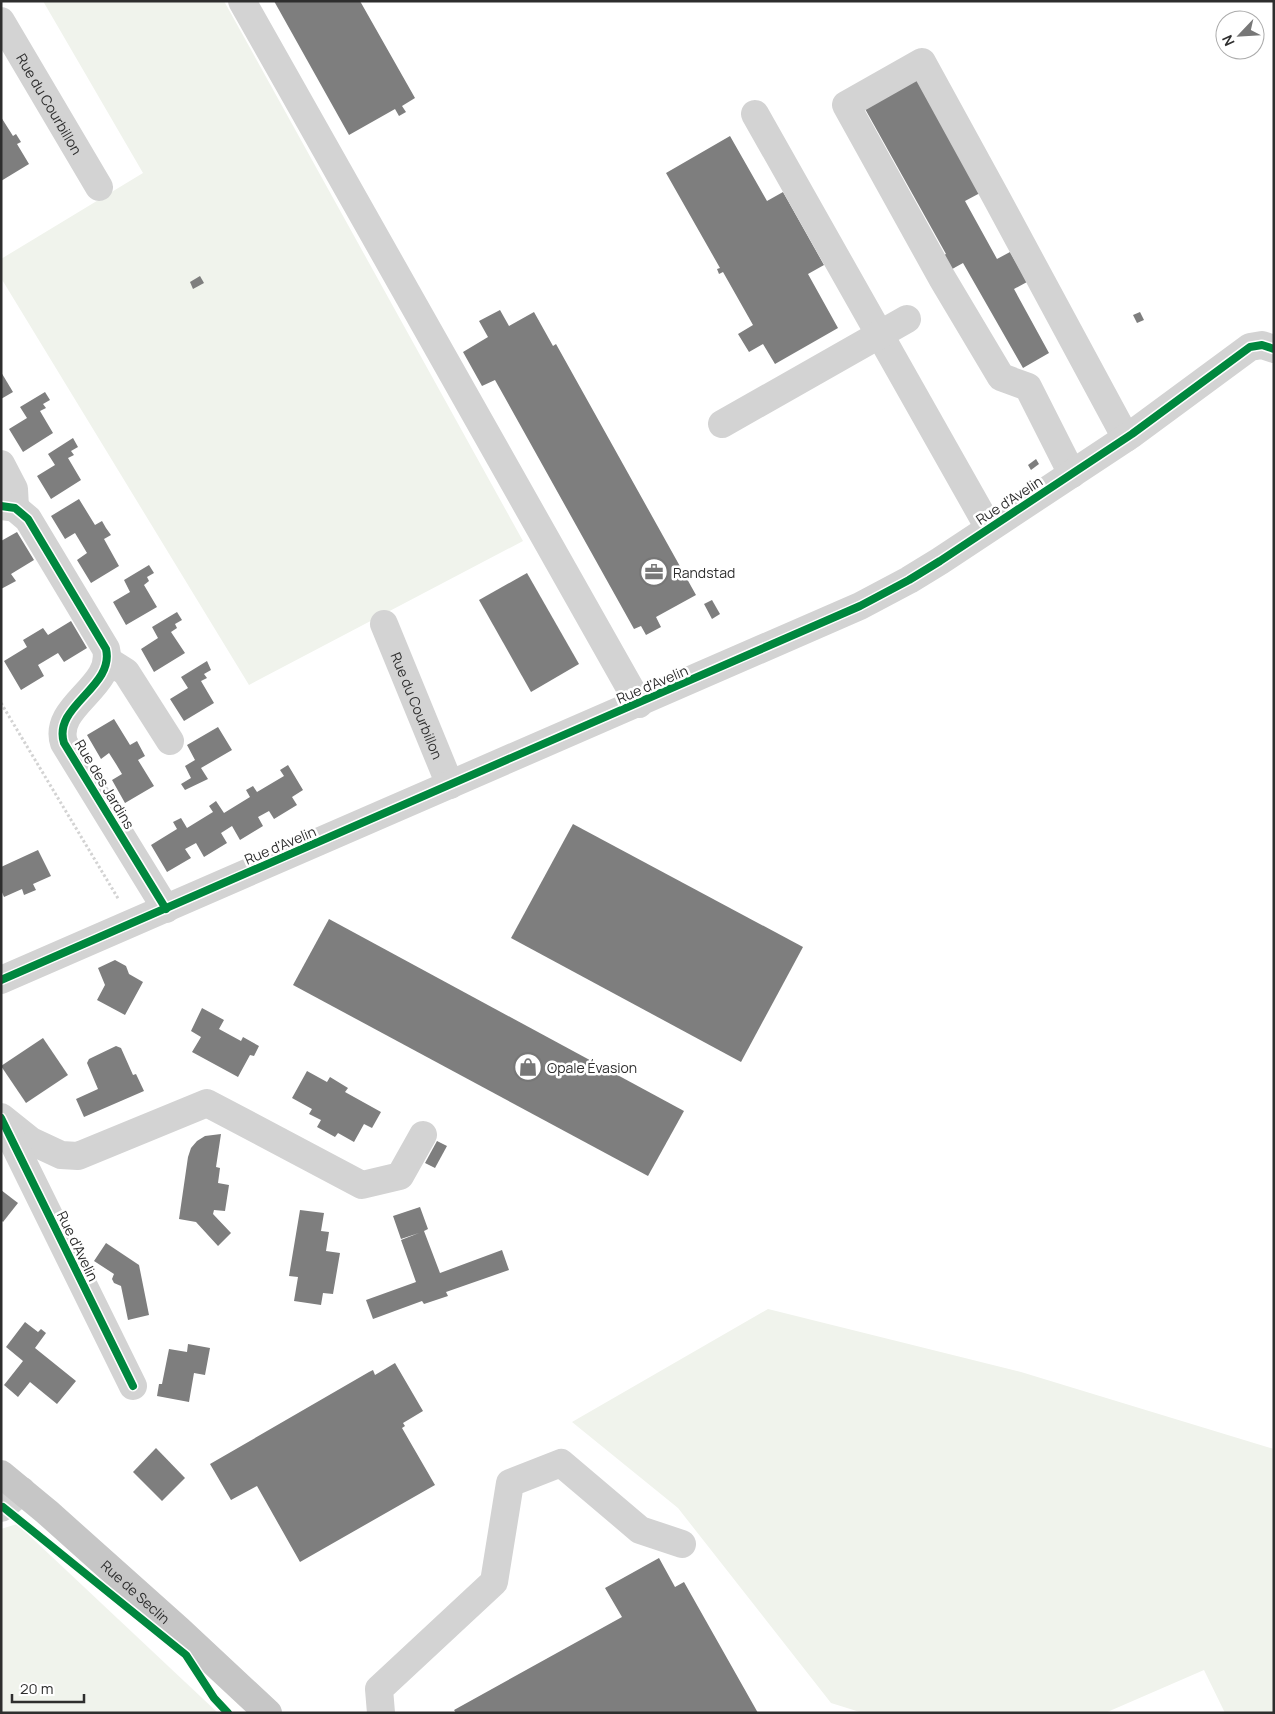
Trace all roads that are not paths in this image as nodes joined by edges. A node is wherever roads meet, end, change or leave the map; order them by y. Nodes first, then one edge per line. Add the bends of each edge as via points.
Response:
1 (242, 1) edge
2 (1, 20) edge
3 (755, 114) dead end
4 (99, 188) dead end
5 (907, 319) dead end
6 (879, 334) junction
7 (1274, 349) edge
8 (722, 424) dead end
9 (1126, 438) junction
10 (1, 464) edge
11 (1072, 474) junction
12 (8, 507) edge
13 (989, 528) junction
14 (384, 624) dead end
15 (107, 660) junction
16 (639, 704) junction
17 (170, 741) dead end
18 (450, 785) junction
19 (166, 909) junction
20 (1, 980) edge
21 (1, 1118) edge
22 (423, 1135) dead end
23 (133, 1386) dead end
24 (1, 1474) edge
25 (22, 1491) junction
26 (1, 1508) edge
27 (682, 1544) dead end
28 (268, 1713) edge
29 (381, 1713) edge

1 - 16 street
2 - 4 street, Rue du Courbillon
3 - 6 street
5 - 6 street
6 - 8 street
6 - 13 street
7 - 9 street, Rue d'Avelin via 1262,345 1250,348
9 - 11 street, Rue d'Avelin
9 - 11 street via 922,62 846,105 1001,377 1028,387
10 - 12 street via 14,489
11 - 13 street, Rue d'Avelin
12 - 15 street via 28,519 106,649
13 - 16 street, Rue d'Avelin via 909,580 860,606
14 - 18 street, Rue du Courbillon
15 - 17 street via 126,672
15 - 19 street, Rue des Jardins via 101,676 66,720 62,736
16 - 18 street, Rue d'Avelin
18 - 19 street, Rue d'Avelin
19 - 20 street, Rue d'Avelin
21 - 22 street via 32,1141 61,1154 78,1156 207,1104 362,1184 400,1176
21 - 23 street, Rue d'Avelin
24 - 25 main road, Rue de Seclin
25 - 26 street
25 - 28 main road, Rue de Seclin
27 - 29 street via 640,1530 561,1463 510,1483 494,1582 379,1689

